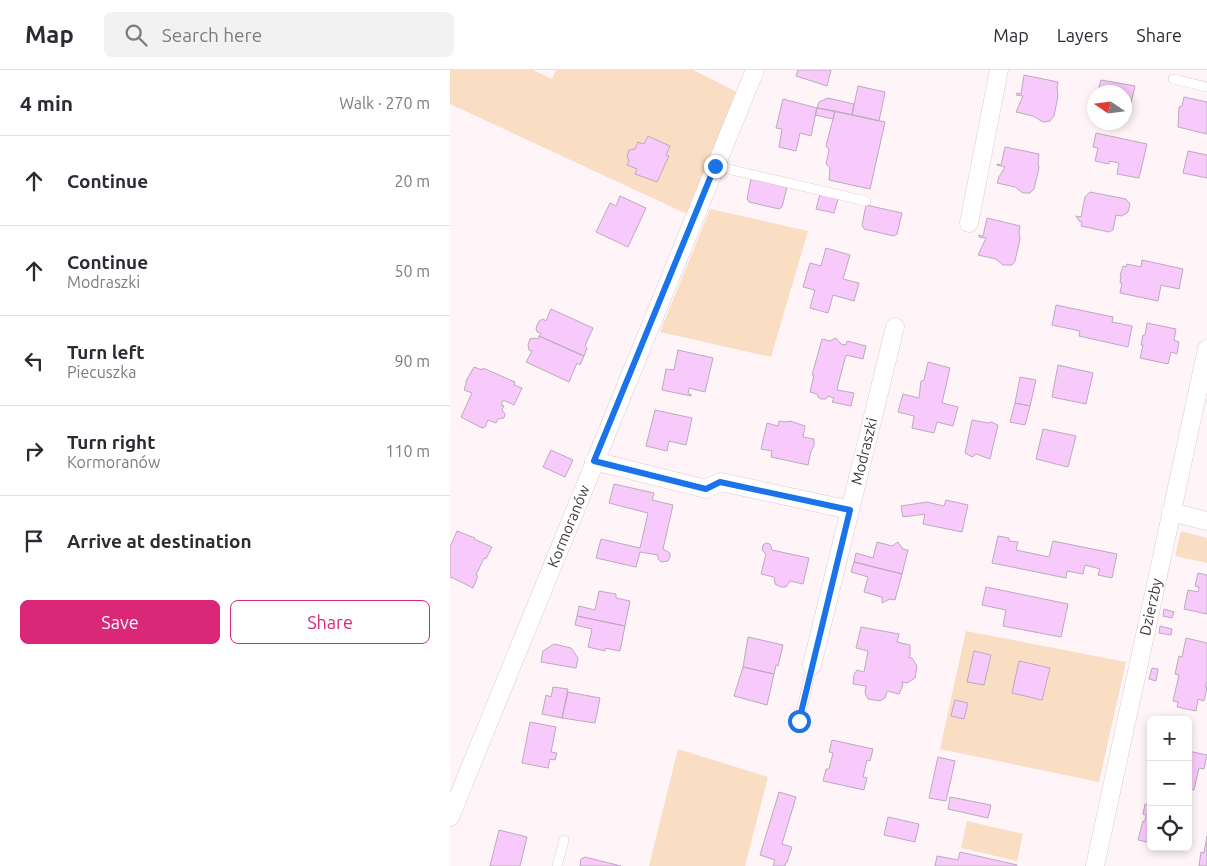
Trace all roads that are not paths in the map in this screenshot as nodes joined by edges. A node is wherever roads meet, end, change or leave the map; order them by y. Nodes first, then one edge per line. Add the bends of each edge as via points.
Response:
1 (755, 70) edge
2 (999, 70) edge
3 (1173, 79) dead end
4 (1207, 87) edge
5 (715, 166) junction
6 (866, 201) dead end
7 (968, 223) dead end
8 (895, 327) dead end
9 (1207, 349) edge
10 (594, 461) junction
11 (850, 510) junction
12 (1171, 512) junction
13 (1207, 521) edge
14 (812, 665) joint
15 (799, 721) dead end
16 (456, 789) edge
17 (450, 817) edge
18 (564, 840) dead end
19 (557, 866) edge
20 (1095, 866) edge

1 - 5 street, Kormoranów
2 - 7 street
3 - 4 lane
5 - 6 lane
5 - 10 street, Kormoranów
8 - 11 street, Modraszki
9 - 12 street, Dzierzby
10 - 11 street via 706,489 720,482
10 - 16 street, Kormoranów
11 - 14 street, Modraszki
12 - 13 street
12 - 20 street, Dzierzby
14 - 15 lane
16 - 17 street, Kormoranów
18 - 19 lane

